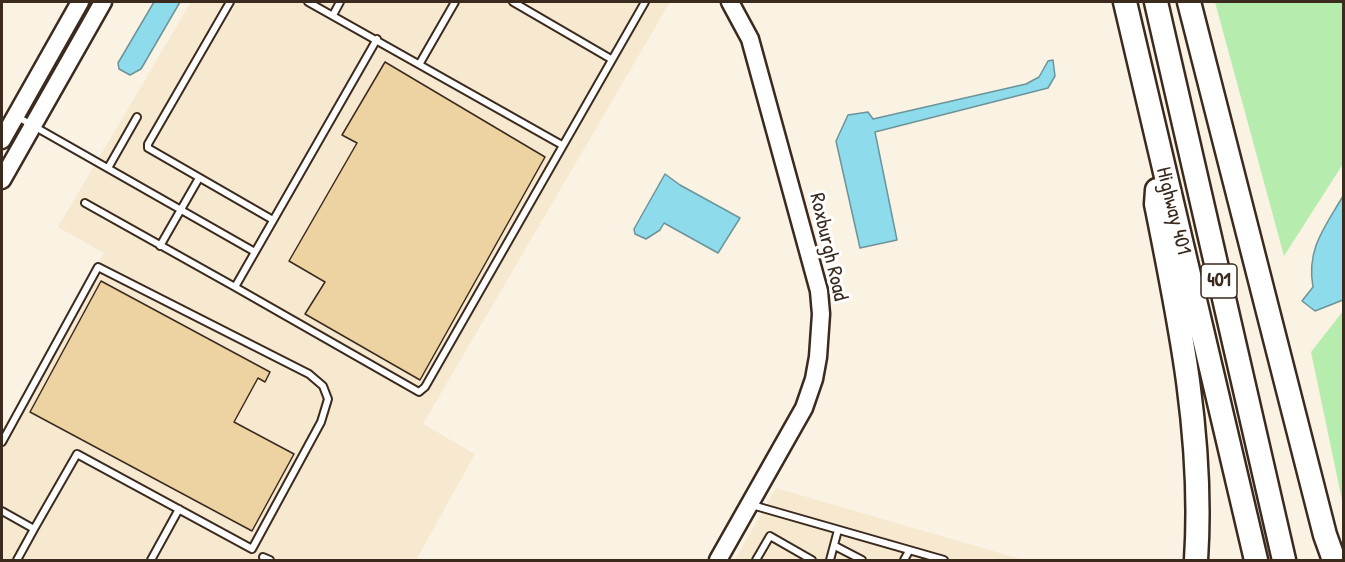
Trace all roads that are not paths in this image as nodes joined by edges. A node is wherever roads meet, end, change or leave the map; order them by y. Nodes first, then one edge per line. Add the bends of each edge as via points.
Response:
1 (80, 2) edge
2 (103, 2) edge
3 (230, 2) edge
4 (308, 2) edge
5 (340, 2) edge
6 (455, 2) edge
7 (513, 2) edge
8 (645, 2) edge
9 (730, 2) edge
10 (1125, 2) edge
11 (1156, 2) edge
12 (1189, 2) edge
13 (333, 15) junction
14 (377, 39) junction
15 (611, 59) junction
16 (420, 63) junction
17 (16, 116) junction
18 (137, 117) dead end
19 (31, 125) junction
20 (2, 140) edge
21 (562, 146) junction
22 (1159, 153) junction
23 (108, 168) junction
24 (199, 178) junction
25 (2, 180) edge
26 (85, 203) dead end
27 (181, 209) junction
28 (273, 220) junction
29 (160, 246) junction
30 (255, 252) junction
31 (235, 288) junction
32 (2, 442) edge
33 (752, 505) junction
34 (179, 509) junction
35 (2, 511) edge
36 (34, 530) junction
37 (838, 530) junction
38 (835, 546) junction
39 (909, 550) junction
40 (263, 557) dead end
41 (17, 561) edge
42 (151, 561) edge
43 (270, 561) edge
44 (718, 561) edge
45 (756, 561) edge
46 (812, 561) edge
47 (830, 561) edge
48 (862, 561) edge
49 (904, 561) edge
50 (944, 561) edge
51 (1196, 561) edge
52 (1256, 561) edge
53 (1284, 561) edge
54 (1332, 561) edge

1 - 17 street
2 - 19 street
3 - 24 lane via 148,144 153,152
4 - 13 lane
5 - 13 lane
6 - 16 lane
7 - 15 lane
8 - 15 lane
9 - 33 street, Roxburgh Road via 750,39 819,291 821,314 814,379 804,408
10 - 22 highway, Highway 401 / 401
11 - 53 highway, Highway 401 / 401
12 - 54 highway
13 - 14 lane
14 - 16 lane
14 - 28 lane
15 - 21 lane
16 - 21 lane
17 - 19 lane
17 - 20 street
18 - 23 lane
19 - 23 lane
19 - 25 street
21 - 31 lane via 419,392
22 - 51 highway via 1156,204 1183,339 1197,452
22 - 52 highway, Highway 401 / 401
23 - 27 lane
24 - 27 lane
24 - 28 lane
26 - 29 lane
27 - 29 lane
27 - 30 lane
28 - 30 lane
29 - 31 lane
30 - 31 lane
32 - 34 lane via 98,267 309,374 323,386 328,399 321,422 252,549
33 - 37 lane
33 - 44 street, Roxburgh Road
34 - 36 lane via 77,454
34 - 42 lane
35 - 36 lane
36 - 41 lane
37 - 38 lane
37 - 39 lane
38 - 47 lane
38 - 48 lane
39 - 49 lane
39 - 50 lane
40 - 43 lane
45 - 46 lane via 770,536

